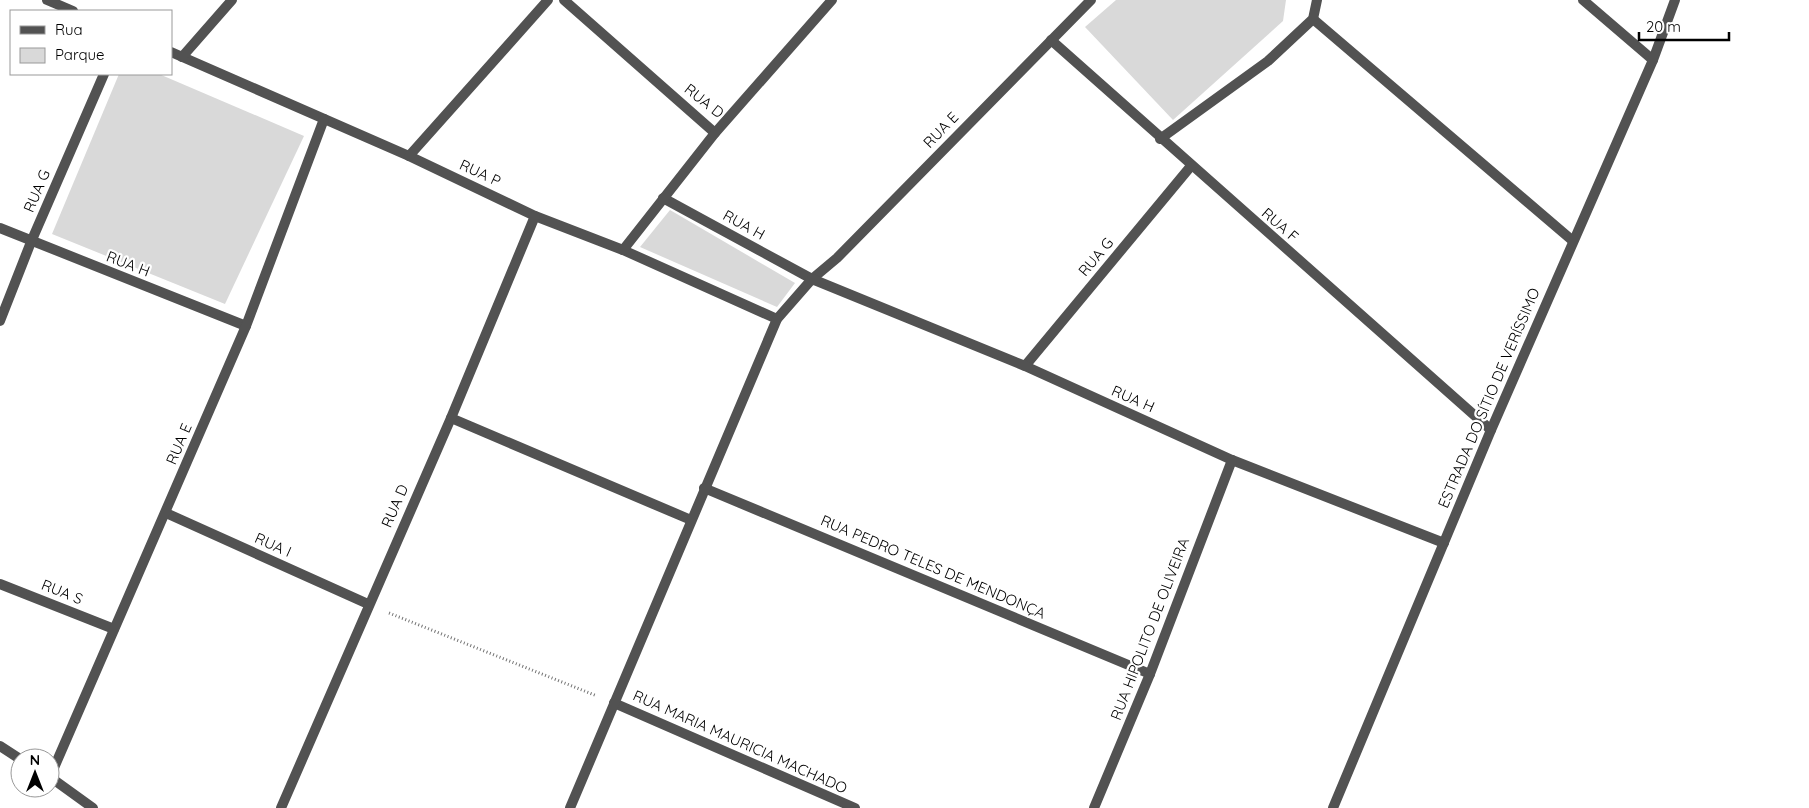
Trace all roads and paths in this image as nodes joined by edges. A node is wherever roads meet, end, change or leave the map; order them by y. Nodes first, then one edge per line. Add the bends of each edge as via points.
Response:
1 (47, 0) edge
2 (232, 0) edge
3 (548, 0) edge
4 (564, 0) edge
5 (832, 0) edge
6 (1091, 0) edge
7 (1317, 0) edge
8 (1583, 0) edge
9 (1675, 0) edge
10 (71, 10) edge
11 (1313, 19) junction
12 (1051, 40) junction
13 (172, 52) edge
14 (182, 57) junction
15 (1652, 60) junction
16 (104, 75) edge
17 (324, 119) junction
18 (715, 132) junction
19 (1160, 138) junction
20 (409, 156) junction
21 (1191, 166) junction
22 (663, 198) junction
23 (535, 216) junction
24 (0, 228) edge
25 (1573, 241) junction
26 (31, 242) junction
27 (623, 250) junction
28 (812, 279) junction
29 (777, 320) junction
30 (0, 321) edge
31 (246, 326) junction
32 (1025, 366) junction
33 (451, 418) junction
34 (1491, 430) junction
35 (1232, 460) junction
36 (704, 488) junction
37 (166, 513) junction
38 (691, 520) junction
39 (1444, 543) junction
40 (0, 584) edge
41 (368, 604) junction
42 (114, 629) junction
43 (1150, 674) junction
44 (614, 703) junction
45 (60, 754) edge
46 (60, 784) edge
47 (93, 808) edge
48 (281, 808) edge
49 (570, 808) edge
50 (855, 808) edge
51 (1094, 808) edge
52 (1333, 808) edge

1 - 10 street
2 - 14 street
3 - 20 street
4 - 18 street, RUA D
5 - 18 street, RUA D
6 - 12 street, RUA E
7 - 11 street
8 - 15 street
9 - 15 street, ESTRADA DO SÍTIO DE VERÍSSIMO
11 - 19 street via 1268,62
11 - 25 street
12 - 19 street, RUA F
12 - 28 street, RUA E via 837,258
13 - 14 street, RUA P
14 - 17 street, RUA P
15 - 25 street, ESTRADA DO SÍTIO DE VERÍSSIMO
16 - 26 street, RUA G
17 - 20 street, RUA P
17 - 31 street, RUA E
18 - 22 street
19 - 21 street, RUA F
20 - 23 street, RUA P
21 - 32 street, RUA G
21 - 34 street, RUA F
22 - 27 street
22 - 28 street, RUA H
23 - 27 street, RUA P
23 - 33 street, RUA D
24 - 26 street, RUA H
25 - 34 street, ESTRADA DO SÍTIO DE VERÍSSIMO
26 - 30 street, RUA G
26 - 31 street, RUA H
27 - 29 street, RUA P
28 - 29 street
28 - 32 street, RUA H
29 - 36 street
31 - 37 street, RUA E
32 - 35 street, RUA H
33 - 38 street
33 - 41 street, RUA D
34 - 39 street, ESTRADA DO SÍTIO DE VERÍSSIMO
35 - 39 street, RUA H
35 - 43 street, RUA HIPOLITO DE OLIVEIRA
36 - 38 street
36 - 43 street, RUA PEDRO TELES DE MENDONÇA
37 - 41 street, RUA I
37 - 42 street, RUA E
38 - 44 street
39 - 52 street, ESTRADA DO SÍTIO DE VERÍSSIMO
40 - 42 street, RUA S
41 - 44 path
41 - 48 street, RUA D
42 - 45 street, RUA E
43 - 51 street, RUA HIPOLITO DE OLIVEIRA
44 - 49 street
44 - 50 street, RUA MARIA MAURICIA MACHADO
46 - 47 street

